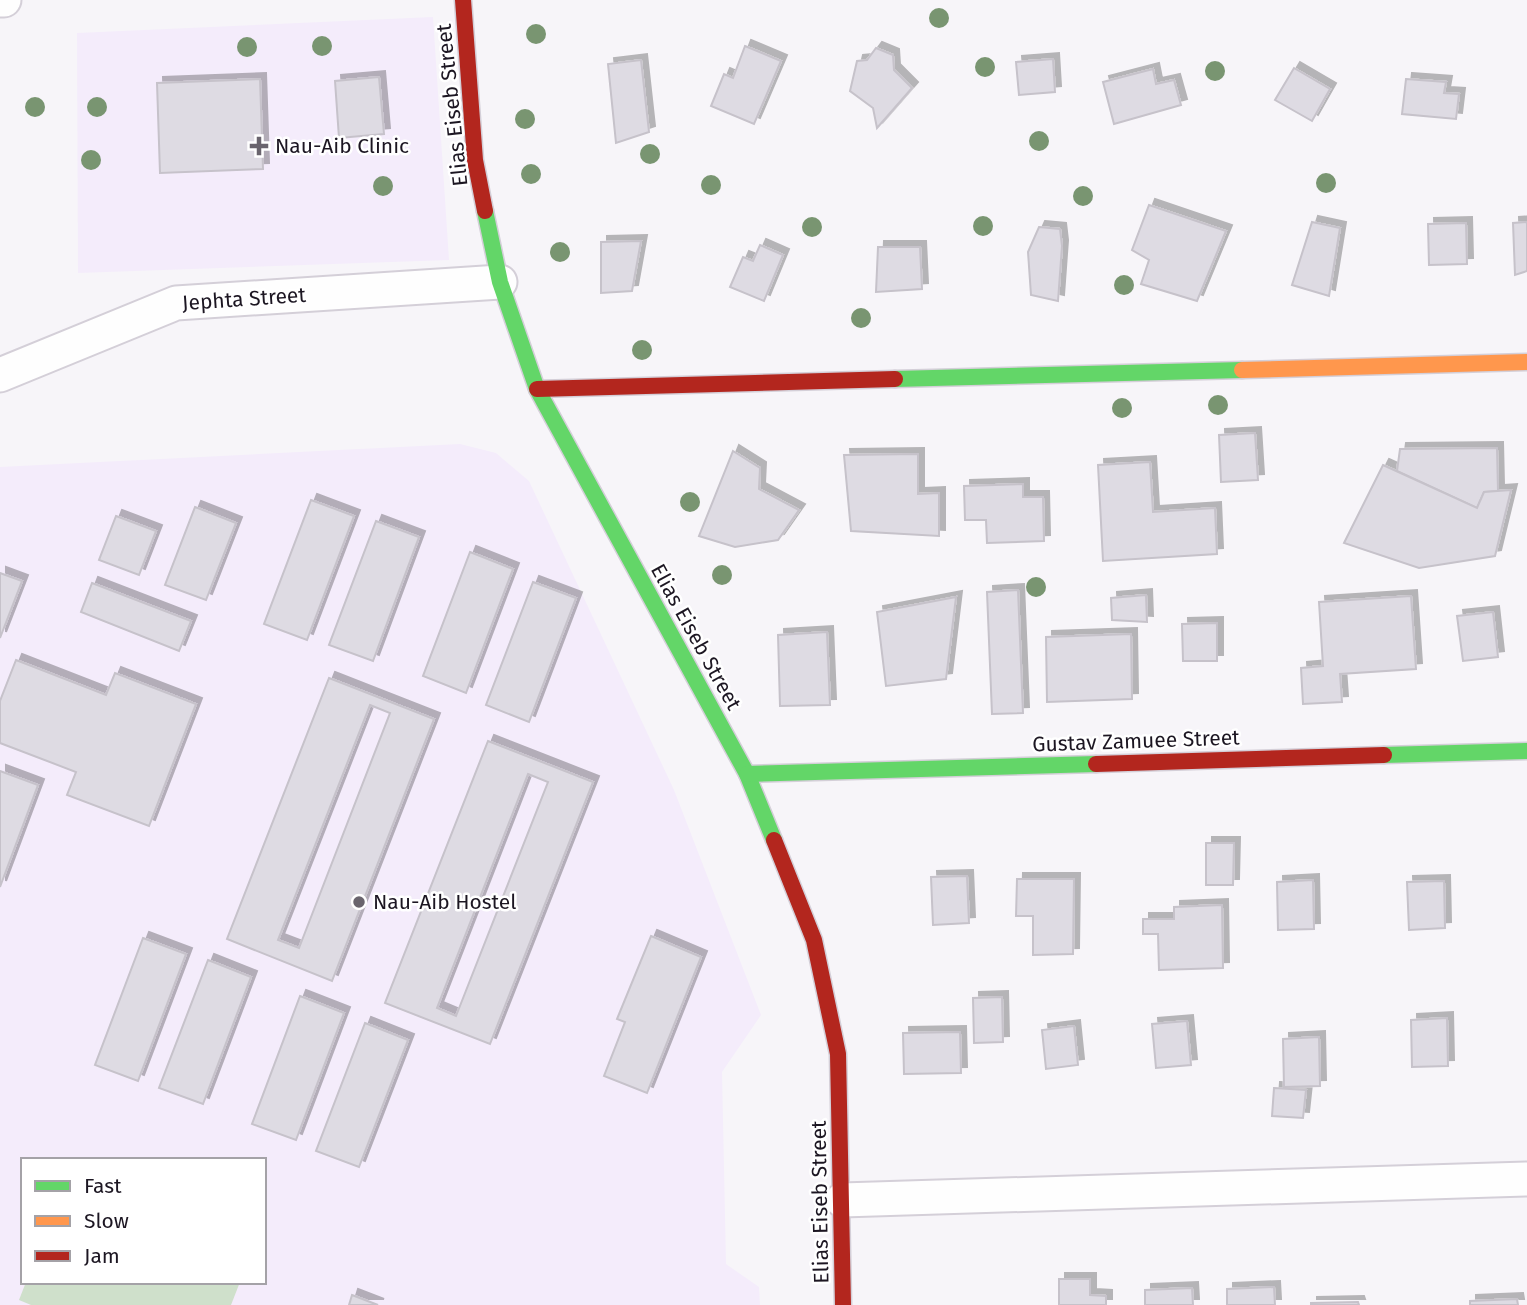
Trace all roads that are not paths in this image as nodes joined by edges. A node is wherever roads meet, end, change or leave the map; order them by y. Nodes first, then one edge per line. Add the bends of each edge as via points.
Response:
1 (463, 0) edge
2 (500, 282) junction
3 (1527, 362) edge
4 (0, 374) edge
5 (537, 388) junction
6 (1527, 751) edge
7 (747, 774) junction
8 (1527, 1179) edge
9 (842, 1200) junction
10 (843, 1305) edge

1 - 2 street, Elias Eiseb Street via 475,160
2 - 4 street, Jephta Street via 176,303
2 - 5 street, Elias Eiseb Street
3 - 5 street
5 - 7 street, Elias Eiseb Street
6 - 7 street, Gustav Zamuee Street
7 - 9 street, Elias Eiseb Street via 814,940 838,1054
8 - 9 street
9 - 10 street, Elias Eiseb Street

